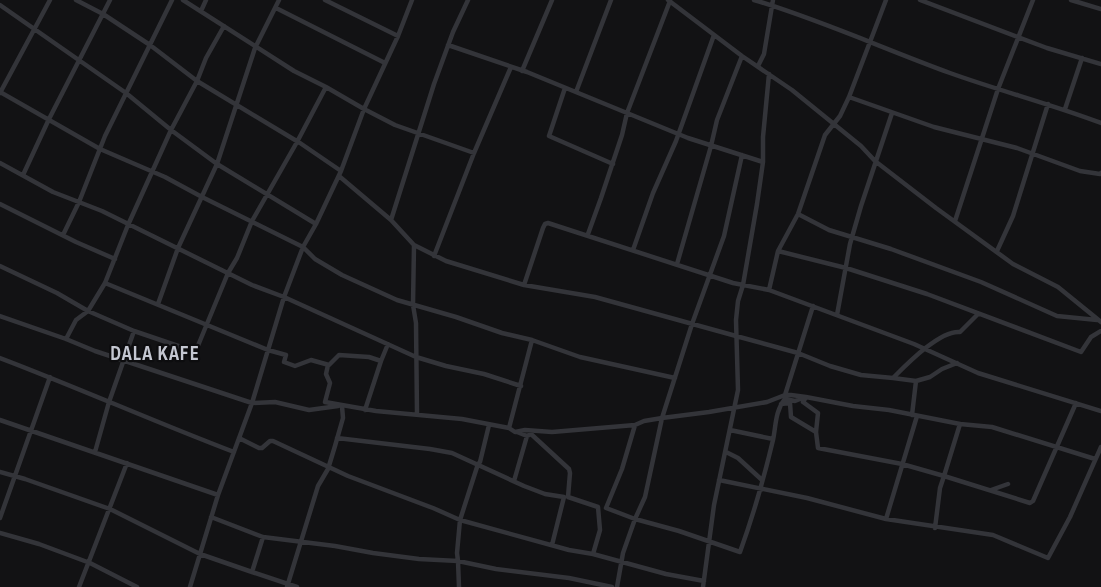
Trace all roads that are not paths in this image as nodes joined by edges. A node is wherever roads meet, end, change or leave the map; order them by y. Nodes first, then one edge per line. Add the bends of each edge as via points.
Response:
1 (50, 0) edge
2 (76, 0) edge
3 (110, 0) edge
4 (172, 0) edge
5 (183, 0) edge
6 (206, 0) edge
7 (279, 0) edge
8 (324, 0) edge
9 (412, 0) edge
10 (468, 0) edge
11 (552, 0) edge
12 (611, 0) edge
13 (754, 0) edge
14 (886, 0) edge
15 (920, 0) edge
16 (1033, 0) edge
17 (1071, 0) edge
18 (669, 1) edge
19 (337, 2) edge
20 (772, 3) edge
21 (0, 5) edge
22 (276, 8) junction
23 (1101, 9) edge
24 (200, 11) junction
25 (104, 14) junction
26 (224, 26) junction
27 (35, 29) junction
28 (398, 36) junction
29 (714, 36) junction
30 (1018, 36) junction
31 (870, 42) junction
32 (150, 45) junction
33 (448, 45) junction
34 (255, 48) junction
35 (742, 56) junction
36 (1082, 58) junction
37 (80, 60) junction
38 (385, 63) junction
39 (1101, 64) edge
40 (758, 66) junction
41 (511, 67) junction
42 (522, 70) junction
43 (769, 74) junction
44 (197, 81) junction
45 (326, 87) junction
46 (565, 88) junction
47 (998, 89) junction
48 (0, 92) edge
49 (576, 92) junction
50 (126, 93) junction
51 (849, 97) junction
52 (1048, 104) junction
53 (236, 106) junction
54 (364, 109) junction
55 (1065, 110) junction
56 (627, 113) junction
57 (892, 113) junction
58 (49, 119) junction
59 (1101, 123) edge
60 (833, 124) junction
61 (171, 130) junction
62 (418, 132) junction
63 (678, 134) junction
64 (982, 140) junction
65 (297, 142) junction
66 (711, 146) junction
67 (100, 150) junction
68 (474, 153) junction
69 (1033, 154) junction
70 (742, 155) junction
71 (762, 162) junction
72 (875, 162) junction
73 (0, 163) edge
74 (217, 164) junction
75 (613, 164) junction
76 (341, 171) junction
77 (151, 172) junction
78 (1101, 174) edge
79 (23, 175) junction
80 (339, 176) junction
81 (267, 194) junction
82 (202, 197) junction
83 (79, 202) junction
84 (0, 204) edge
85 (798, 214) junction
86 (391, 220) junction
87 (252, 221) junction
88 (954, 221) junction
89 (316, 224) junction
90 (128, 225) junction
91 (588, 234) junction
92 (63, 235) junction
93 (852, 237) junction
94 (414, 245) junction
95 (303, 247) junction
96 (178, 248) junction
97 (633, 250) junction
98 (778, 251) junction
99 (997, 251) junction
100 (434, 256) junction
101 (115, 259) junction
102 (677, 264) junction
103 (0, 266) edge
104 (846, 268) junction
105 (228, 273) junction
106 (709, 274) junction
107 (105, 283) junction
108 (524, 285) junction
109 (743, 285) junction
110 (769, 290) junction
111 (284, 297) junction
112 (158, 304) junction
113 (413, 305) junction
114 (813, 306) junction
115 (88, 311) junction
116 (978, 314) junction
117 (837, 315) junction
118 (0, 316) edge
119 (1100, 321) edge
120 (692, 324) junction
121 (207, 325) junction
122 (134, 330) junction
123 (1101, 331) edge
124 (736, 336) junction
125 (66, 339) junction
126 (532, 340) junction
127 (388, 344) junction
128 (924, 348) junction
129 (268, 350) junction
130 (798, 353) junction
131 (416, 357) junction
132 (0, 358) edge
133 (124, 361) junction
134 (381, 361) junction
135 (957, 363) junction
136 (328, 365) junction
137 (50, 377) junction
138 (675, 378) junction
139 (893, 378) junction
140 (916, 381) junction
141 (521, 386) junction
142 (785, 395) junction
143 (806, 396) junction
144 (109, 402) junction
145 (252, 403) junction
146 (1076, 403) junction
147 (781, 404) junction
148 (342, 406) junction
149 (733, 408) junction
150 (365, 410) junction
151 (1101, 411) edge
152 (418, 414) junction
153 (914, 415) junction
154 (662, 418) junction
155 (0, 420) edge
156 (960, 424) junction
157 (489, 425) junction
158 (635, 425) junction
159 (509, 428) junction
160 (31, 430) junction
161 (730, 430) junction
162 (516, 432) junction
163 (816, 432) junction
164 (527, 436) junction
165 (239, 438) junction
166 (337, 438) junction
167 (773, 439) junction
168 (1057, 446) junction
169 (1101, 447) edge
170 (95, 452) junction
171 (234, 452) junction
172 (726, 452) junction
173 (1095, 459) junction
174 (127, 463) junction
175 (478, 464) junction
176 (902, 464) junction
177 (328, 466) junction
178 (0, 472) edge
179 (14, 475) junction
180 (944, 476) junction
181 (719, 480) junction
182 (762, 480) junction
183 (514, 481) junction
184 (1008, 484) dead end
185 (760, 488) junction
186 (989, 490) junction
187 (218, 495) junction
188 (564, 497) junction
189 (598, 507) junction
190 (110, 509) junction
191 (211, 517) junction
192 (0, 518) edge
193 (635, 519) junction
194 (886, 519) junction
195 (460, 520) junction
196 (935, 528) junction
197 (0, 533) edge
198 (263, 537) junction
199 (301, 541) junction
200 (709, 543) junction
201 (552, 545) junction
202 (200, 554) junction
203 (593, 554) junction
204 (458, 561) junction
205 (90, 563) junction
206 (621, 563) junction
207 (252, 572) junction
208 (704, 584) edge
209 (287, 586) edge
210 (461, 586) edge
211 (79, 587) edge
212 (137, 587) edge
213 (190, 587) edge
214 (297, 587) edge
215 (612, 587) edge
216 (617, 587) edge

1 - 27 street
2 - 25 street
3 - 25 street
4 - 32 street
5 - 24 street
6 - 24 street
7 - 22 street
8 - 19 street
9 - 28 street
10 - 33 street
11 - 42 street
12 - 49 street
13 - 20 street
14 - 31 street
15 - 30 street
16 - 30 street
17 - 23 street
18 - 29 street
18 - 56 street
19 - 28 street
20 - 31 street
20 - 40 street via 764,54
21 - 27 street
22 - 34 street
22 - 38 street
24 - 26 street
25 - 32 street
25 - 37 street
26 - 34 street
26 - 44 street
27 - 37 street
27 - 48 street
28 - 38 street
29 - 35 street
29 - 63 street
30 - 36 street
30 - 47 street
31 - 47 street
31 - 51 street
32 - 44 street
32 - 50 street
33 - 41 street
33 - 62 street
34 - 45 street
34 - 53 street
35 - 40 street
35 - 66 street via 717,120
36 - 39 street
36 - 55 street
37 - 50 street
37 - 58 street
38 - 54 street
40 - 43 street
41 - 42 street
41 - 68 street
42 - 46 street
43 - 60 street
43 - 71 street
44 - 53 street
44 - 61 street
45 - 54 street
45 - 65 street
46 - 49 street
46 - 75 street via 549,136
47 - 52 street
47 - 64 street
48 - 58 street
49 - 56 street
50 - 61 street
50 - 67 street
51 - 57 street
51 - 60 street
52 - 55 street
52 - 69 street
53 - 65 street
53 - 74 street
54 - 62 street via 394,125
54 - 76 street
55 - 59 street
56 - 63 street
56 - 75 street
57 - 64 street
57 - 72 street
58 - 67 street
58 - 79 street
60 - 72 street
60 - 85 street via 825,135
61 - 74 street
61 - 77 street
62 - 68 street
62 - 86 street
63 - 66 street
63 - 97 street
64 - 69 street
64 - 88 street
65 - 76 street
65 - 81 street
66 - 70 street
66 - 102 street
67 - 77 street
67 - 83 street
68 - 100 street
69 - 78 street via 1080,171
69 - 99 street via 1013,216
70 - 71 street
70 - 106 street via 724,236
71 - 109 street
72 - 88 street
72 - 93 street
73 - 79 street
74 - 81 street
74 - 82 street
75 - 91 street
76 - 80 street
77 - 82 street
77 - 90 street
79 - 83 street
80 - 86 street
80 - 89 street
81 - 87 street
81 - 89 street
82 - 87 street
82 - 96 street
83 - 90 street
83 - 92 street
84 - 92 street
85 - 93 street via 829,230
85 - 98 street
86 - 94 street
87 - 95 street
87 - 105 street
88 - 99 street
89 - 95 street
90 - 96 street
90 - 101 street
91 - 97 street
91 - 108 street via 548,222 545,224
92 - 101 street
93 - 104 street
93 - 119 street via 981,282 1057,316
94 - 100 street
94 - 113 street
95 - 111 street
95 - 113 street via 315,259 342,275
96 - 105 street
96 - 112 street
97 - 102 street
98 - 104 street
98 - 110 street
99 - 119 street via 1013,264 1058,287
100 - 108 street
101 - 107 street
102 - 106 street
103 - 115 street
104 - 116 street
104 - 117 street
105 - 111 street
105 - 121 street
106 - 109 street
106 - 120 street
107 - 112 street
107 - 115 street
108 - 120 street via 595,297
109 - 110 street
109 - 124 street via 738,301
110 - 114 street
111 - 127 street
111 - 129 street
112 - 121 street
113 - 126 street
113 - 131 street
114 - 117 street
114 - 130 street
115 - 122 street
115 - 125 street via 76,320
116 - 123 street via 1081,352 1091,337
116 - 128 street via 960,332 946,333
117 - 128 street
118 - 125 street
120 - 124 street
120 - 138 street
121 - 122 street via 197,348 193,350
121 - 129 street
122 - 133 street
124 - 130 street
124 - 149 street via 738,390
125 - 133 street
126 - 138 street via 580,357
126 - 141 street
127 - 131 street
127 - 134 street
128 - 135 street
128 - 139 street
129 - 136 street via 286,356 284,362 295,366 311,360
129 - 145 street
130 - 139 street via 861,375
130 - 142 street
131 - 141 street
131 - 152 street
132 - 137 street
133 - 144 street
133 - 145 street
134 - 136 street via 339,355
134 - 150 street
135 - 140 street via 930,378
135 - 146 street via 978,373
136 - 148 street via 326,374 330,383 325,402
137 - 144 street
137 - 160 street
138 - 154 street
139 - 140 street
140 - 153 street
141 - 159 street
142 - 143 street
142 - 149 street
143 - 147 street via 795,401 785,400
143 - 153 street
143 - 163 street via 804,402 818,413
144 - 170 street
144 - 171 street
145 - 148 street via 275,402 310,410
145 - 165 street
146 - 151 street
146 - 168 street
147 - 163 street via 790,403 790,417
147 - 167 street
148 - 150 street
148 - 166 street via 343,418
149 - 154 street
149 - 161 street
150 - 152 street
152 - 157 street
153 - 156 street
153 - 176 street
154 - 158 street
154 - 193 street via 645,498
155 - 160 street
156 - 168 street via 1002,430
156 - 180 street
157 - 159 street
157 - 175 street
158 - 162 street
158 - 193 street via 606,508
159 - 162 street
160 - 170 street
160 - 179 street
161 - 167 street
161 - 172 street
162 - 164 street
163 - 176 street via 818,448
164 - 183 street
164 - 189 street via 531,434 569,470 568,497
165 - 171 street
165 - 177 street via 259,448 270,440
166 - 175 street via 430,448
166 - 177 street
167 - 182 street
168 - 173 street
168 - 186 street via 1030,503
169 - 173 street
170 - 174 street
171 - 187 street
172 - 181 street
172 - 182 street via 738,458
173 - 196 street via 1048,558 994,536
174 - 187 street
174 - 190 street
175 - 183 street
175 - 195 street
176 - 180 street
176 - 194 street
177 - 195 street
177 - 199 street via 318,486
178 - 179 street
179 - 190 street
179 - 192 street
180 - 186 street
180 - 196 street
181 - 185 street
181 - 200 street
182 - 185 street
183 - 188 street via 545,494
184 - 186 street
185 - 194 street
185 - 200 street via 740,552
187 - 191 street
188 - 189 street
188 - 201 street
189 - 203 street via 600,530
190 - 202 street
190 - 205 street
191 - 198 street
191 - 202 street
193 - 200 street
193 - 206 street
194 - 196 street
195 - 201 street
195 - 204 street
197 - 205 street
198 - 199 street
198 - 207 street
199 - 204 street via 419,559
199 - 209 street
200 - 208 street
201 - 203 street
202 - 207 street
202 - 213 street
203 - 206 street
204 - 210 street
204 - 215 street
205 - 211 street
205 - 212 street
206 - 208 street
206 - 216 street
207 - 209 street
209 - 214 street

